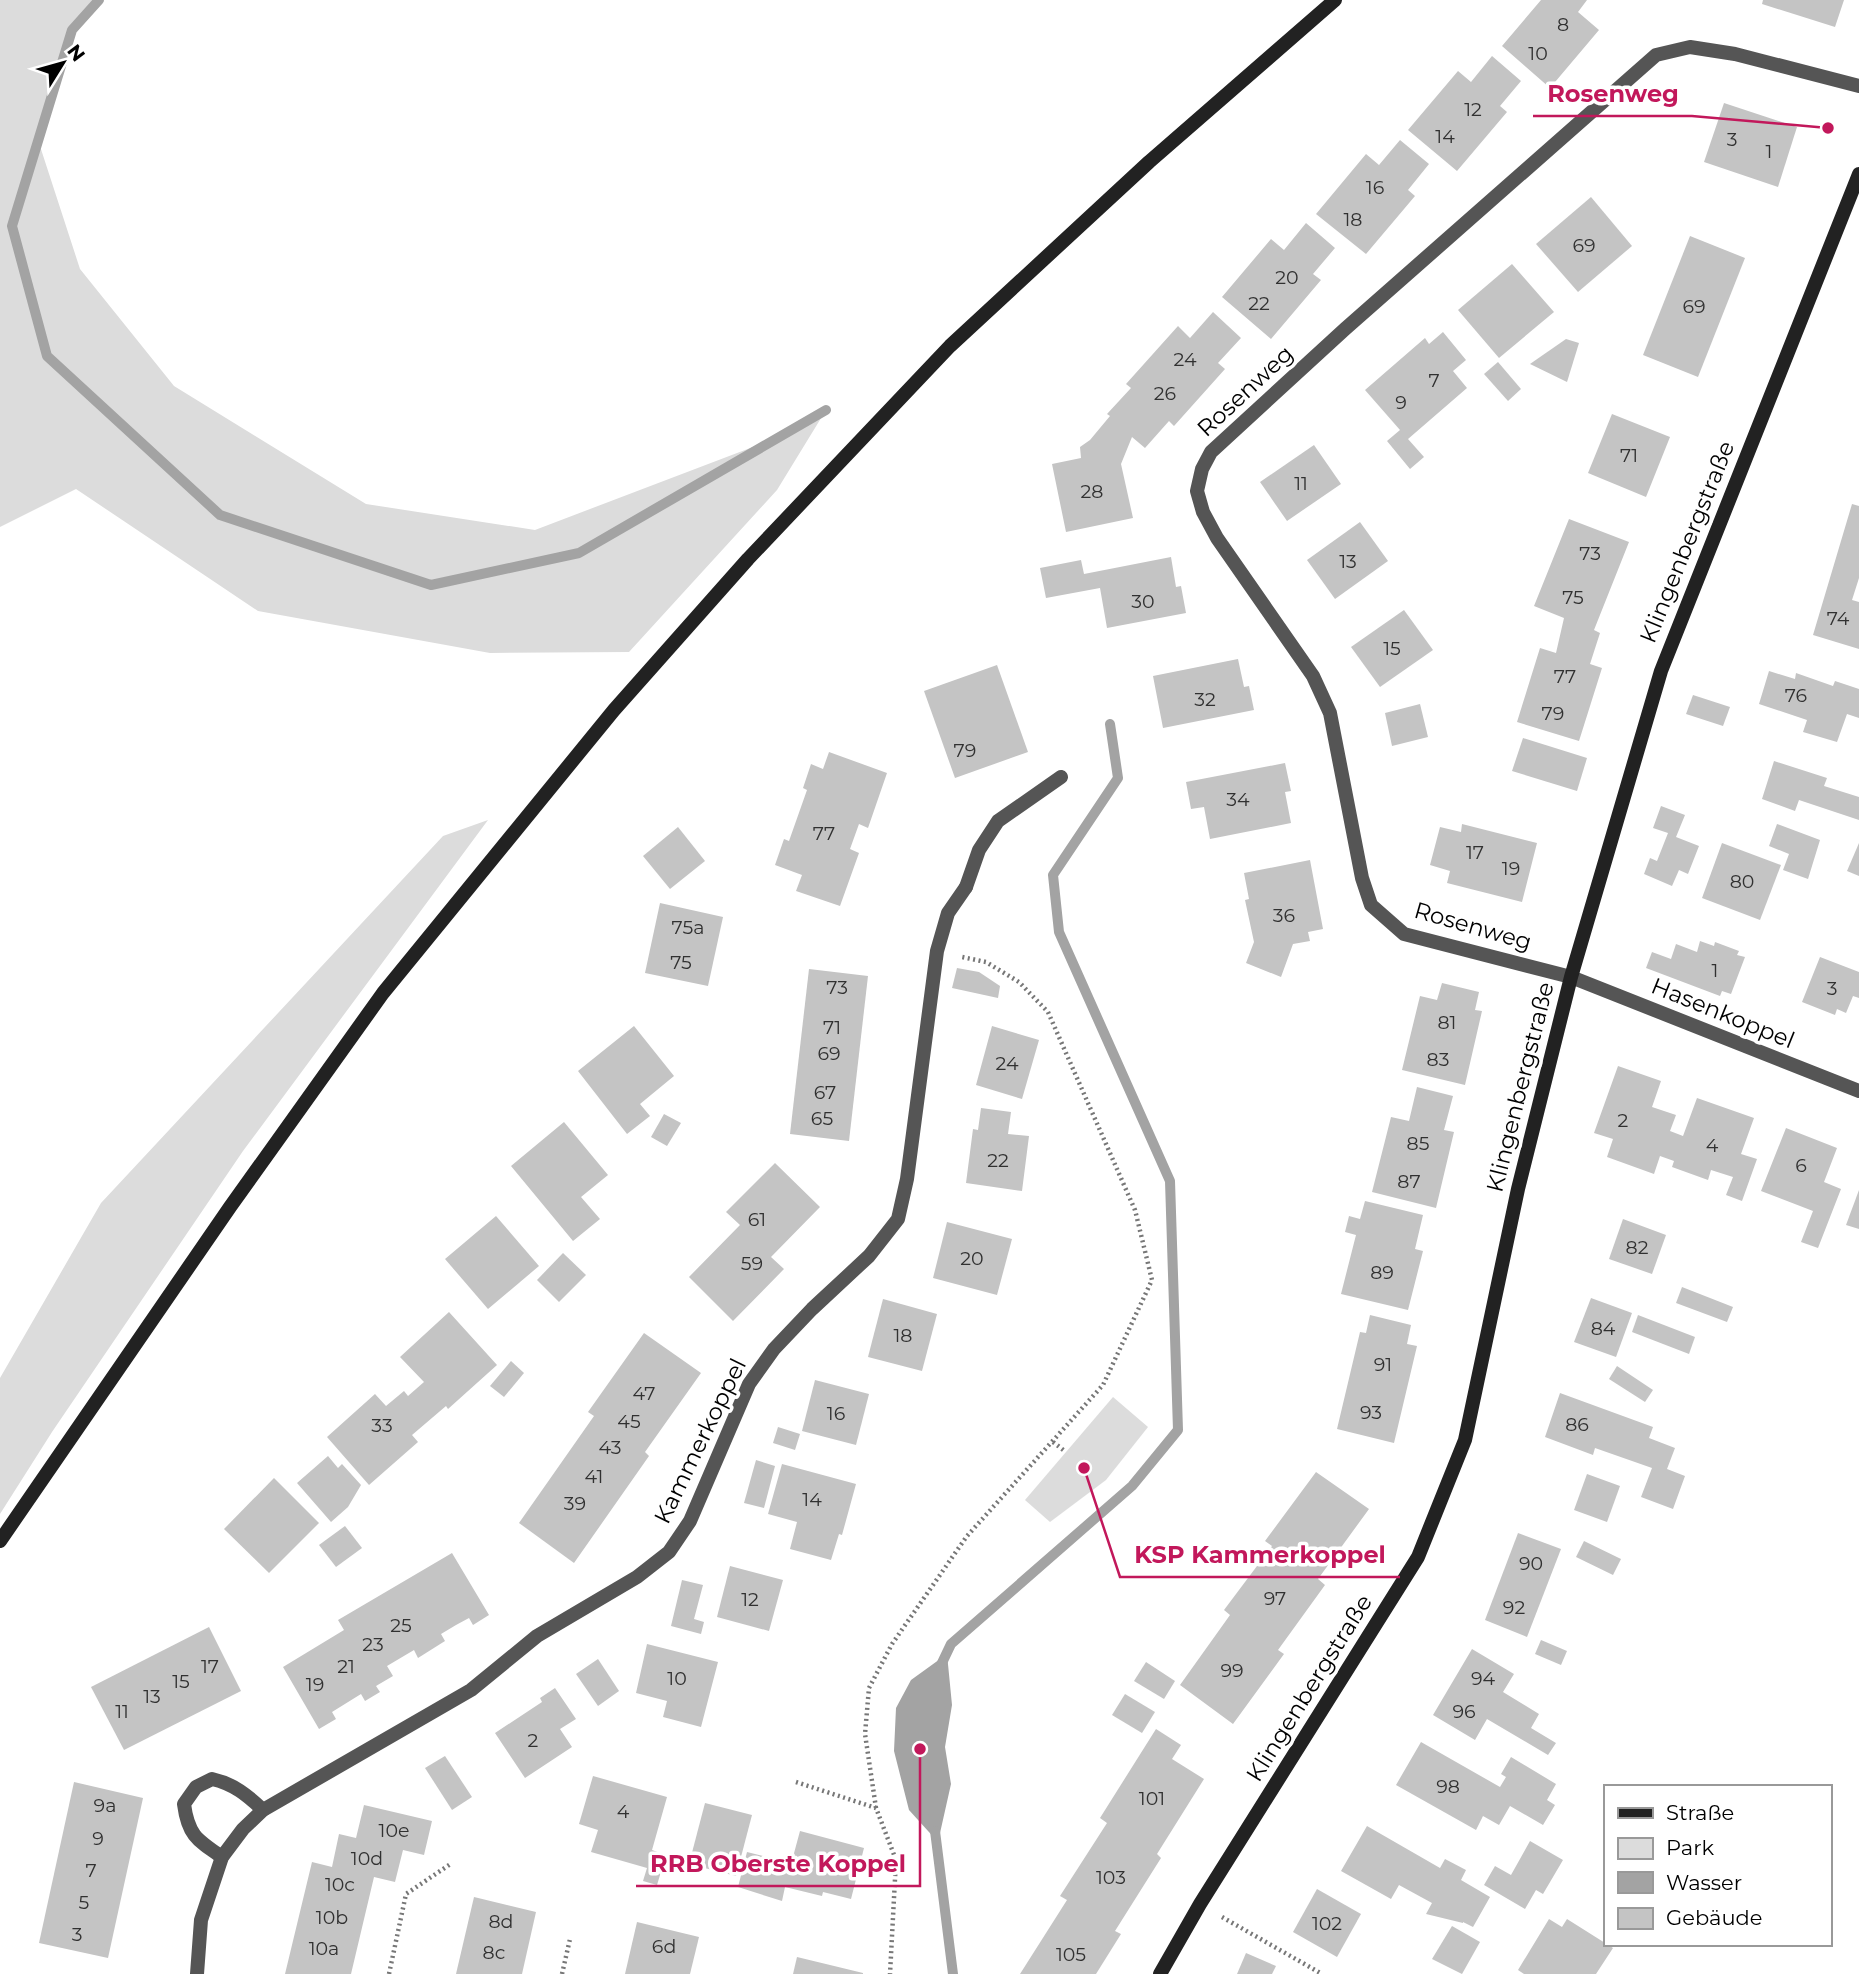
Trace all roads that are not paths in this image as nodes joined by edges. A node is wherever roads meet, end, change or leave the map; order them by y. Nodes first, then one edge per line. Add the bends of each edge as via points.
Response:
1 (1335, 0) edge
2 (1859, 86) edge
3 (1859, 174) edge
4 (1061, 777) dead end
5 (1571, 977) junction
6 (1859, 1091) edge
7 (0, 1541) edge
8 (263, 1810) junction
9 (222, 1857) junction
10 (197, 1974) edge
11 (1160, 1974) edge

1 - 7 main road via 1149,162 950,346 748,559 614,710 383,993
2 - 5 street, Rosenweg via 1690,47 1656,55 1345,329 1211,452 1202,469 1197,491 1203,512 1313,676 1330,713 1371,905 1404,934
3 - 5 main road, Klingenbergstraße via 1661,671
4 - 8 street, Kammerkoppel via 998,821 979,850 967,887 948,913 937,951 898,1219 869,1256 774,1349 749,1384 690,1521 669,1552 637,1577 537,1636 471,1690
5 - 6 street, Hasenkoppel
5 - 11 main road, Klingenbergstraße via 1518,1189 1465,1440 1418,1557
8 - 9 street, Kammerkoppel
8 - 9 street via 228,1783 212,1779 196,1787 184,1804 187,1824 197,1840
9 - 10 street, Kammerkoppel via 201,1920

